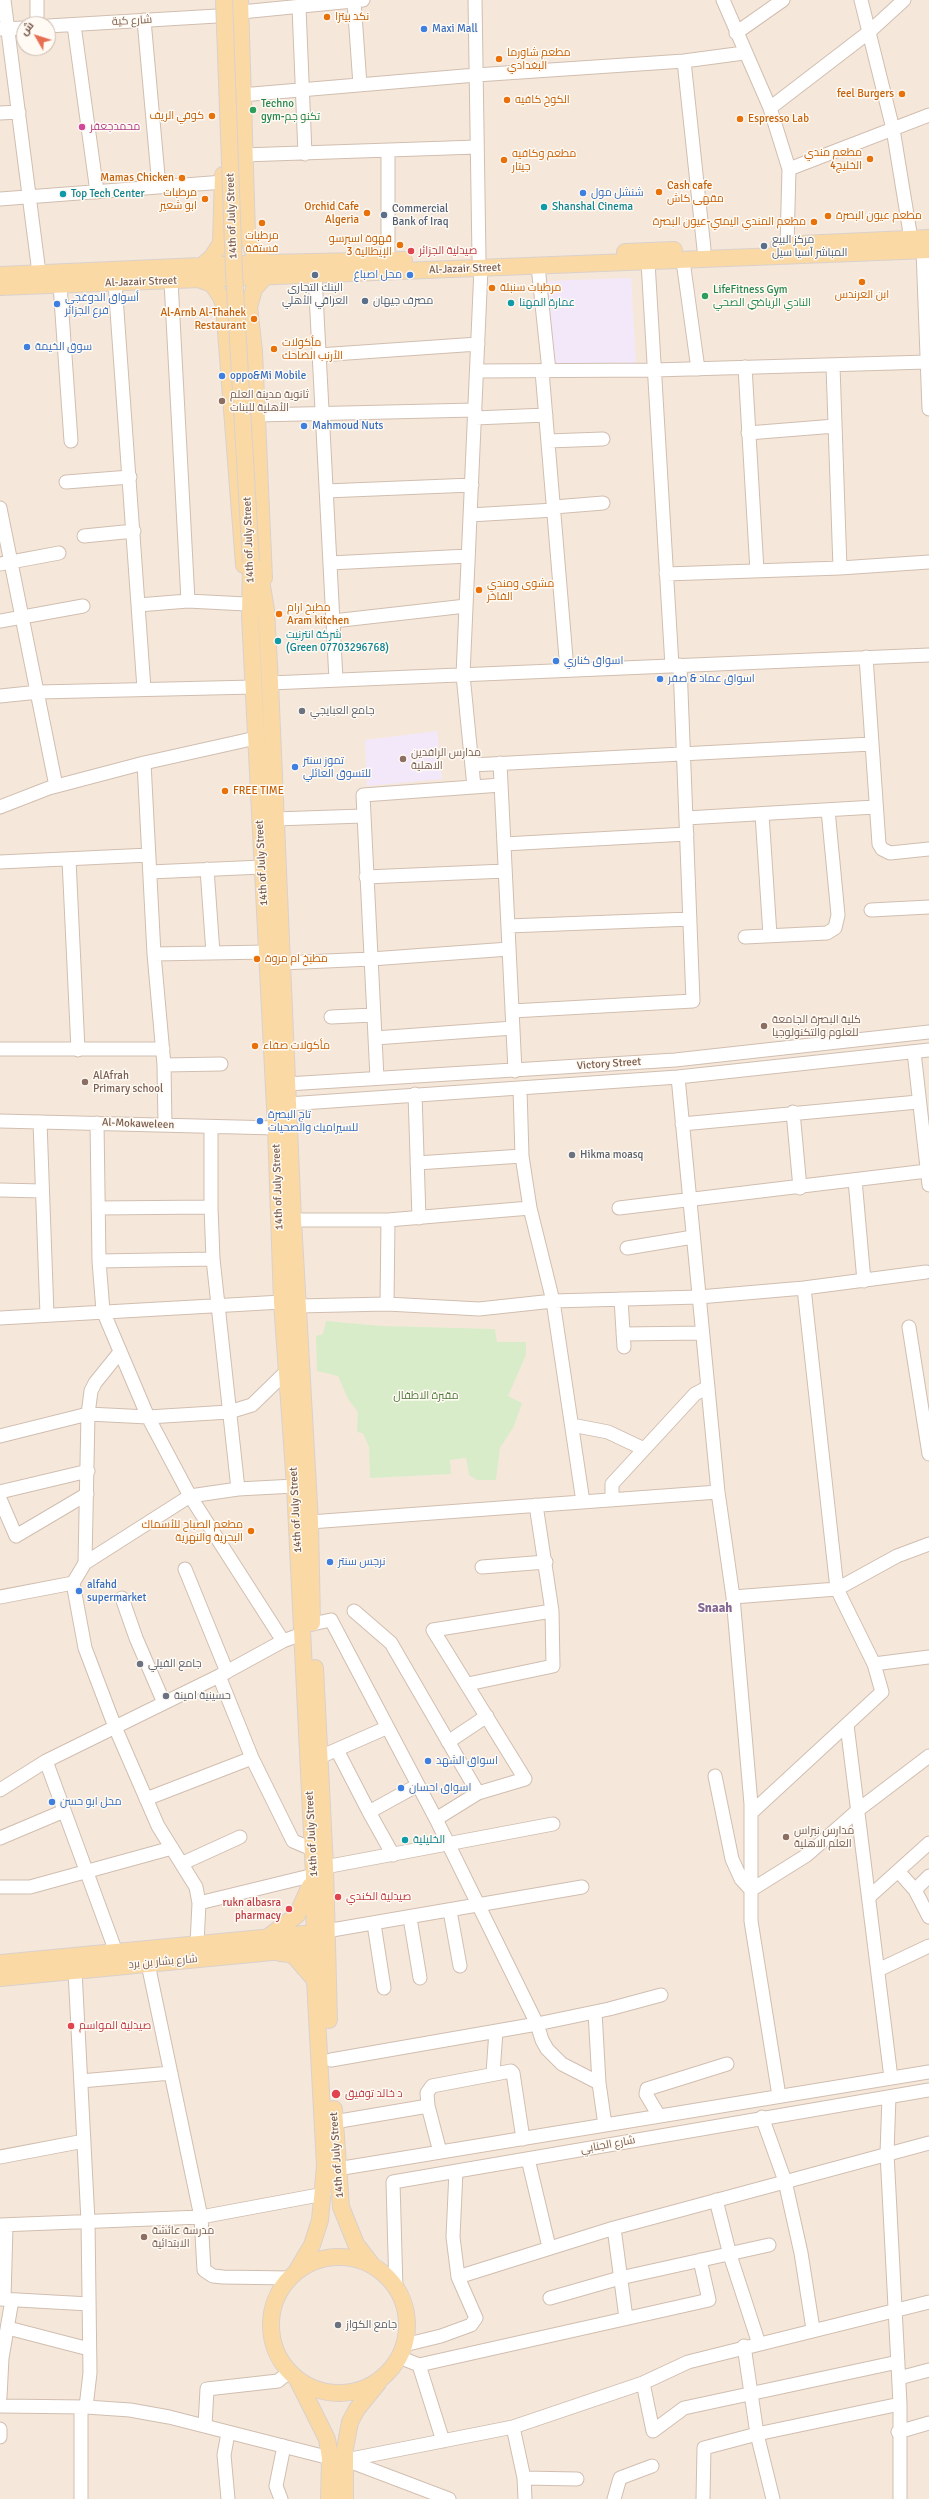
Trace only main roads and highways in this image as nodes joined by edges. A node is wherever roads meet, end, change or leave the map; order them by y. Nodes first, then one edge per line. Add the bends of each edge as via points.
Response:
1 (224, 0) edge
2 (238, 4) edge
3 (217, 8) edge
4 (247, 234) junction
5 (222, 236) junction
6 (878, 246) junction
7 (927, 246) edge
8 (480, 263) junction
9 (266, 270) junction
10 (201, 274) junction
11 (0, 275) edge
12 (0, 287) edge
13 (249, 307) junction
14 (225, 312) junction
15 (255, 562) junction
16 (248, 610) junction
17 (266, 610) junction
18 (307, 1629) junction
19 (319, 1871) junction
20 (268, 1937) junction
21 (320, 1940) junction
22 (275, 1952) junction
23 (0, 1963) edge
24 (0, 1978) edge
25 (315, 1980) junction
26 (372, 2265) junction
27 (293, 2275) junction
28 (293, 2375) junction
29 (383, 2377) junction
30 (338, 2459) junction
31 (329, 2499) edge
32 (345, 2499) edge

1 - 15 main road, 14th of July Street, bridge via 234,272
2 - 4 main road
2 - 15 main road, 14th of July Street via 242,272
3 - 5 main road via 224,182
4 - 5 main road via 242,246 232,249 224,244
4 - 9 main road via 254,255
5 - 10 main road via 218,249
6 - 7 main road, Al-Jazair Street via 905,243
6 - 8 main road, Al-Jazair Street via 787,245
6 - 8 main road, Al-Jazair Street via 648,262 538,266
8 - 9 main road, Al-Jazair Street via 388,261
8 - 9 main road, Al-Jazair Street via 315,275
9 - 10 main road, Al-Jazair Street
9 - 13 main road via 254,289
10 - 11 main road, Al-Jazair Street
10 - 12 main road, Al-Jazair Street via 171,281
10 - 14 main road via 217,290
13 - 14 main road via 243,298 235,297 228,303
13 - 17 main road via 254,351
14 - 16 main road
15 - 16 main road, 14th of July Street
15 - 17 main road, 14th of July Street
16 - 18 main road, 14th of July Street via 276,1128 282,1302
17 - 18 main road, 14th of July Street via 293,1220 310,1522
18 - 19 main road, 14th of July Street via 320,1757
18 - 19 main road, 14th of July Street via 312,1849
19 - 20 main road via 297,1915
19 - 21 main road, 14th of July Street
20 - 21 main road, شارع بشار بن برد
20 - 23 main road, شارع بشار بن برد
21 - 22 main road, شارع بشار بن برد
21 - 25 main road, 14th of July Street
21 - 26 main road, 14th of July Street via 341,2207 356,2244
22 - 24 main road, شارع بشار بن برد
22 - 25 main road via 290,1954
25 - 27 main road, 14th of July Street via 325,2166 324,2194 320,2220 312,2245
26 - 27 main road via 357,2259 325,2258
26 - 29 main road via 390,2280 396,2289 402,2299 407,2322 402,2351
27 - 28 main road via 276,2303 271,2325 275,2347
28 - 29 main road via 310,2387 325,2392 346,2393 365,2388
28 - 30 main road
29 - 30 main road via 357,2409
30 - 31 main road
30 - 32 main road

